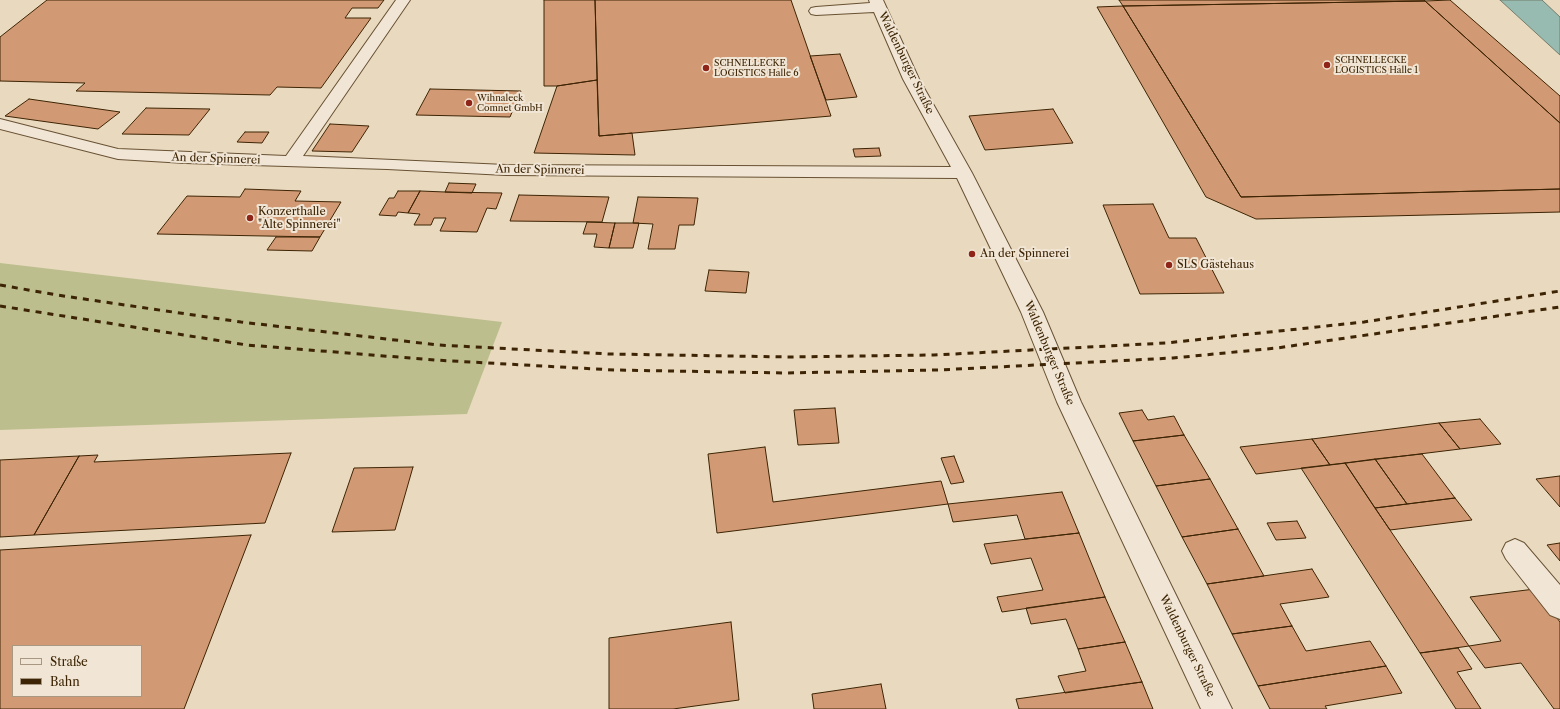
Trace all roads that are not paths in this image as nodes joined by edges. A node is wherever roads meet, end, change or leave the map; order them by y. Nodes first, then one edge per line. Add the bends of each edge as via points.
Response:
1 (402, 0) edge
2 (878, 4) edge
3 (816, 11) dead end
4 (0, 124) edge
5 (290, 162) junction
6 (962, 173) junction
7 (1515, 551) dead end
8 (1560, 606) edge
9 (1217, 709) edge

1 - 5 street
2 - 3 street
2 - 6 street, Waldenburger Straße via 911,79
4 - 5 street, An der Spinnerei via 118,154
5 - 6 street, An der Spinnerei via 506,170
6 - 9 street, Waldenburger Straße via 1032,312 1069,402
7 - 8 street

